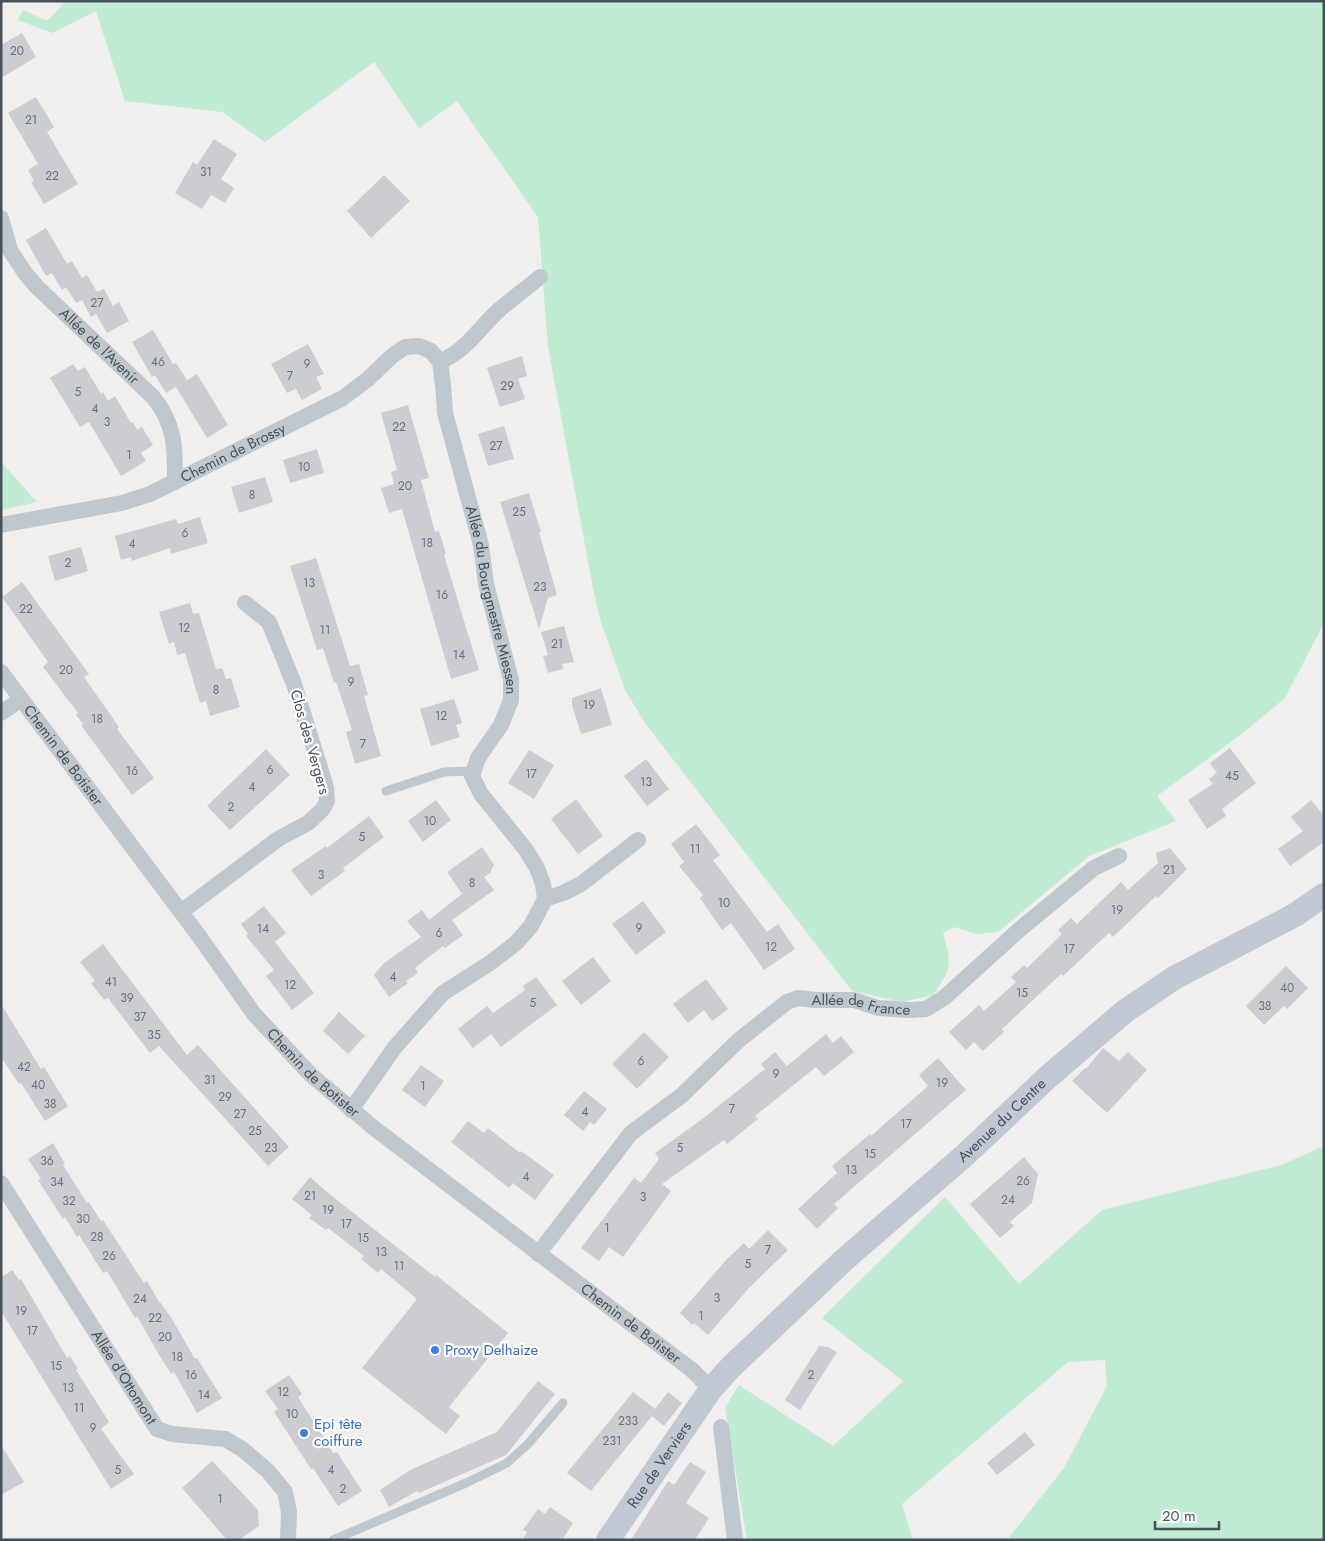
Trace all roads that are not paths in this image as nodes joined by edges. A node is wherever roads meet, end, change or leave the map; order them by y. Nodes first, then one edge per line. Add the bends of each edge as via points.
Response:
1 (1, 218) edge
2 (540, 277) dead end
3 (440, 362) junction
4 (176, 482) junction
5 (1, 525) edge
6 (246, 603) dead end
7 (1, 672) edge
8 (20, 700) junction
9 (1, 713) edge
10 (474, 771) junction
11 (386, 791) dead end
12 (638, 840) dead end
13 (1119, 856) dead end
14 (1324, 895) edge
15 (545, 898) junction
16 (181, 912) junction
17 (351, 1110) junction
18 (1, 1183) edge
19 (538, 1254) junction
20 (711, 1389) junction
21 (563, 1403) dead end
22 (721, 1427) dead end
23 (288, 1540) edge
24 (333, 1540) edge
25 (608, 1540) edge
26 (735, 1540) edge

1 - 4 street, Allée de l'Avenir via 10,250 25,273 163,410 174,443
2 - 3 street via 499,310 455,355
3 - 4 street, Chemin de Brossy via 431,351 418,346 405,347 343,398
3 - 10 street, Allée du Bourgmestre Miessen via 445,413 482,545 486,584 511,680 511,700 501,725 478,758
4 - 5 street, Chemin de Brossy via 122,503
6 - 16 street, Clos des Vergers via 269,622 294,684 326,787 327,801 323,810 308,823 278,839
7 - 8 street, Chemin de Botister
8 - 9 street
8 - 16 street, Chemin de Botister
10 - 11 lane via 444,772
10 - 15 street via 472,776 481,794 537,868
12 - 15 street via 581,884
13 - 19 street, Allée de France via 1094,868 945,997 926,1009 878,1008 854,1000 798,998 787,1002 739,1040 681,1096 631,1133
14 - 20 street, Avenue du Centre via 1281,922 1174,978 1124,1012 845,1259
15 - 17 street via 531,926 516,943 443,993 395,1048
16 - 17 street, Chemin de Botister via 254,1014 311,1075
17 - 19 street, Chemin de Botister
18 - 23 street, Allée d'Ottomont via 157,1429 172,1434 225,1439 268,1471 285,1492 289,1512
19 - 20 street, Chemin de Botister via 692,1370
20 - 25 street, Rue de Verviers
21 - 24 lane via 507,1463
22 - 26 street

